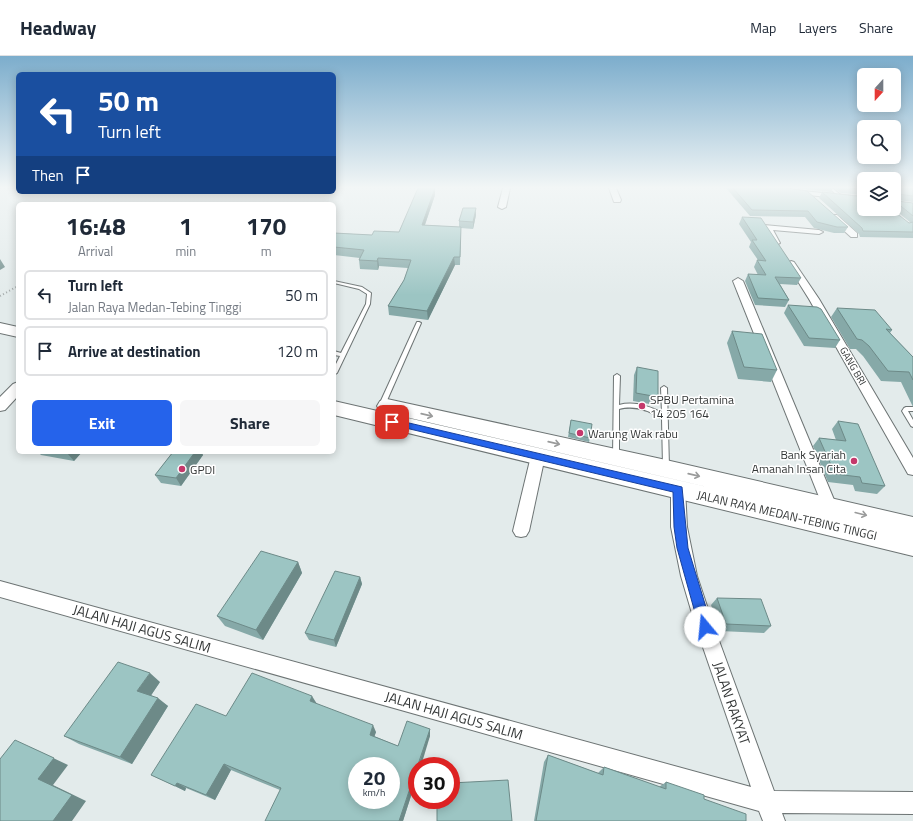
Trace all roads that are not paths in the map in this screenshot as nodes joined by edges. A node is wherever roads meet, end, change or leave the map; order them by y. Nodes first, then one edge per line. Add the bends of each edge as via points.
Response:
1 (842, 224) edge
2 (819, 232) dead end
3 (854, 235) dead end
4 (738, 281) dead end
5 (336, 282) edge
6 (4, 319) edge
7 (419, 323) dead end
8 (16, 330) edge
9 (336, 354) edge
10 (342, 355) junction
11 (336, 368) edge
12 (617, 376) dead end
13 (664, 388) dead end
14 (16, 389) edge
15 (336, 396) edge
16 (382, 405) junction
17 (0, 406) edge
18 (346, 406) edge
19 (616, 408) junction
20 (913, 409) edge
21 (665, 418) junction
22 (913, 425) edge
23 (538, 456) junction
24 (615, 466) junction
25 (666, 468) junction
26 (913, 470) edge
27 (678, 489) junction
28 (830, 507) junction
29 (913, 527) edge
30 (521, 531) dead end
31 (913, 545) edge
32 (0, 589) edge
33 (767, 802) junction
34 (913, 803) edge
35 (774, 821) edge

1 - 3 street
2 - 26 street, GANG BRI via 767,227 816,301
4 - 28 street
5 - 10 lane via 360,288 369,293 368,304
6 - 8 highway
7 - 16 lane
9 - 10 lane
10 - 11 lane
12 - 19 lane
13 - 21 lane
14 - 17 street
15 - 18 highway, JALAN RAYA MEDAN-TEBING TINGGI
16 - 18 highway, JALAN RAYA MEDAN-TEBING TINGGI
16 -> 24 highway, JALAN RAYA MEDAN-TEBING TINGGI
18 - 23 highway, JALAN RAYA MEDAN-TEBING TINGGI
19 - 21 lane via 634,405 648,408
19 - 24 lane
20 - 22 lane via 906,408 905,411
21 - 25 lane
23 - 24 highway, JALAN RAYA MEDAN-TEBING TINGGI
23 - 30 street
24 - 25 highway, JALAN RAYA MEDAN-TEBING TINGGI
24 - 27 highway, JALAN RAYA MEDAN-TEBING TINGGI
25 -> 28 highway, JALAN RAYA MEDAN-TEBING TINGGI
27 - 31 highway, JALAN RAYA MEDAN-TEBING TINGGI
27 - 33 street, JALAN RAKYAT via 679,527 689,576
28 -> 29 highway, JALAN RAYA MEDAN-TEBING TINGGI
32 - 33 street, JALAN HAJI AGUS SALIM
33 - 34 street, JALAN HAJI AGUS SALIM
33 - 35 street, JALAN RAKYAT

